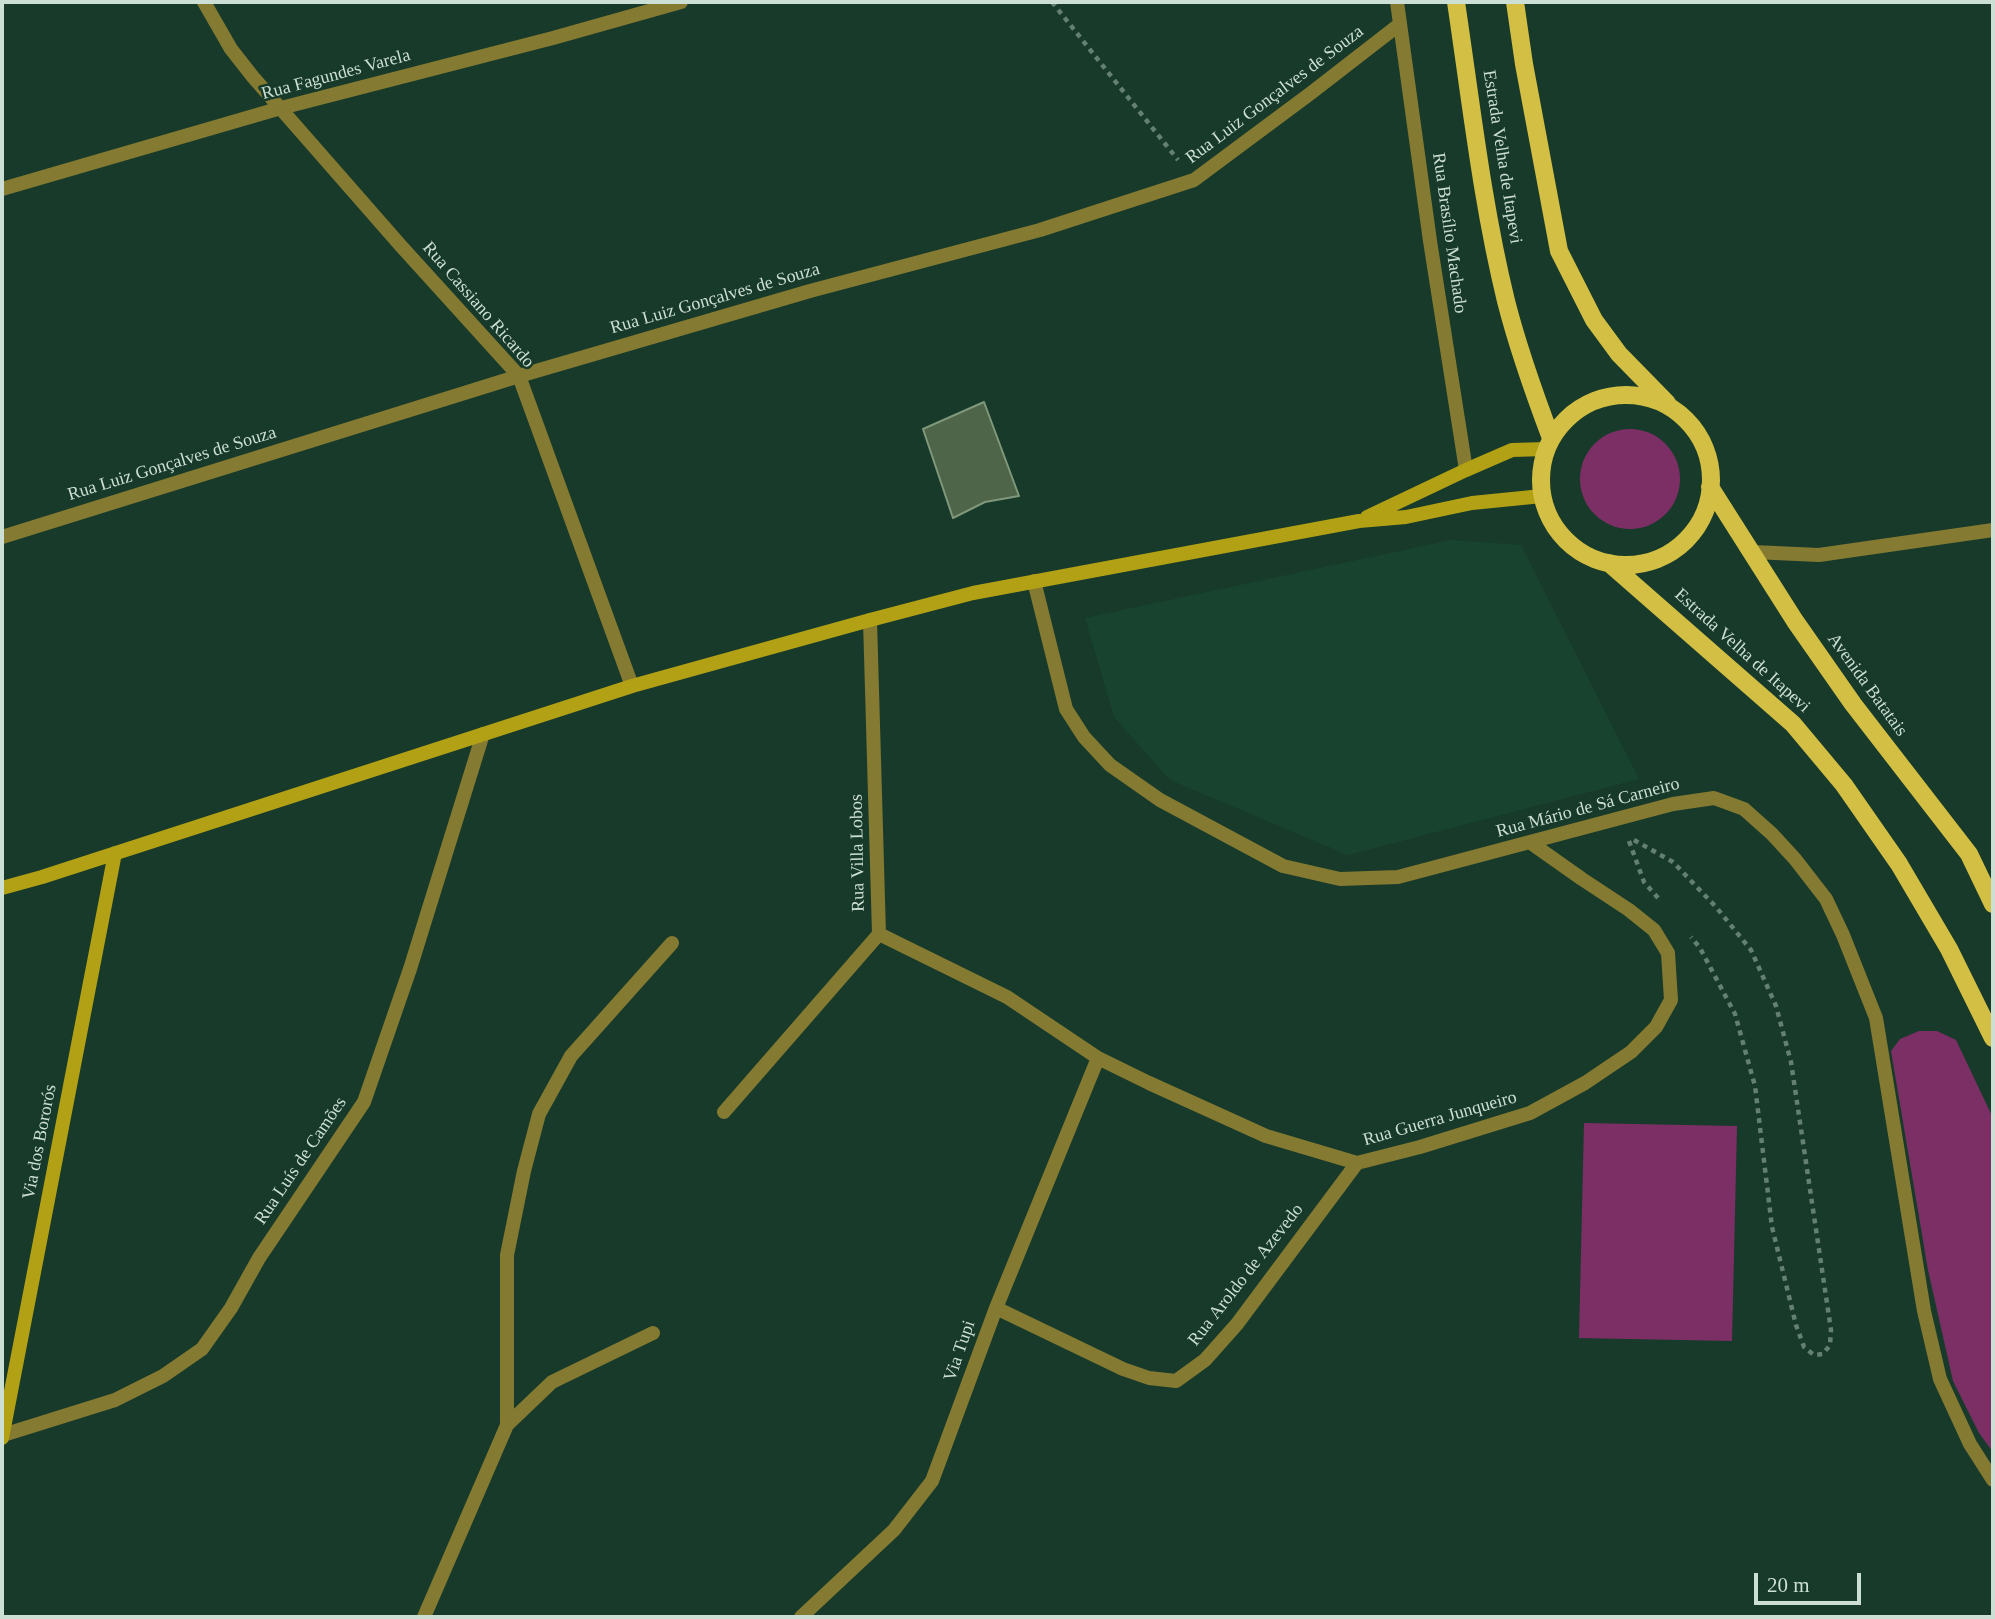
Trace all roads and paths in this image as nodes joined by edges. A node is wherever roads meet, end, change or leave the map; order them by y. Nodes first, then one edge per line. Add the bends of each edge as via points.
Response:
1 (204, 2) edge
2 (681, 2) edge
3 (1052, 2) edge
4 (1396, 2) edge
5 (1456, 2) edge
6 (1515, 2) edge
7 (1400, 24) junction
8 (281, 108) junction
9 (1194, 180) junction
10 (2, 189) edge
11 (519, 376) junction
12 (1671, 407) junction
13 (1548, 444) junction
14 (1466, 470) junction
15 (1710, 487) junction
16 (1542, 496) junction
17 (1359, 521) junction
18 (1993, 530) edge
19 (2, 537) edge
20 (1753, 552) junction
21 (1609, 563) junction
22 (1034, 581) junction
23 (870, 620) junction
24 (632, 686) junction
25 (483, 734) junction
26 (1531, 843) junction
27 (115, 853) junction
28 (2, 888) edge
29 (1660, 901) dead end
30 (1993, 904) edge
31 (1684, 929) dead end
32 (879, 934) junction
33 (672, 943) dead end
34 (1993, 1038) edge
35 (1098, 1058) junction
36 (724, 1112) dead end
37 (1357, 1163) junction
38 (996, 1308) junction
39 (653, 1333) dead end
40 (507, 1425) junction
41 (2, 1436) edge
42 (1993, 1480) edge
43 (424, 1617) edge
44 (801, 1617) edge

1 - 8 street, Rua Cassiano Ricardo via 231,49
2 - 8 street, Rua Fagundes Varela
3 - 9 path
4 - 7 street, Rua Brasílio Machado
5 - 13 main road, Estrada Velha de Itapevi via 1486,205 1506,300
6 - 12 main road, Estrada Velha de Itapevi via 1559,251 1594,320 1619,354
7 - 9 street, Rua Luiz Gonçalves de Souza
7 - 14 street, Rua Brasílio Machado
8 - 10 street, Rua Fagundes Varela
8 - 11 street, Rua Cassiano Ricardo
9 - 11 street, Rua Luiz Gonçalves de Souza via 1040,230
11 - 19 street, Rua Luiz Gonçalves de Souza
11 - 24 street, Rua Cassiano Ricardo
12 - 13 main road via 1632,395 1611,396 1587,404 1567,418
12 - 15 main road via 1702,441 1710,464
13 - 14 main road via 1512,450
13 - 16 main road via 1540,472
14 - 17 main road
15 - 20 main road, Avenida Batatais
15 - 21 main road via 1706,509 1678,546 1636,564
16 - 17 main road
16 - 21 main road via 1550,520 1565,540 1585,555
17 - 22 main road
18 - 20 street via 1819,555
20 - 30 main road, Avenida Batatais via 1853,704 1969,854
21 - 34 main road, Estrada Velha de Itapevi via 1793,724 1844,785 1899,864 1949,949
22 - 23 main road
22 - 26 street, Rua Mário de Sá Carneiro via 1066,709 1084,737 1110,765 1160,800 1230,839 1283,866 1339,879 1398,877
23 - 24 main road
23 - 32 street, Rua Villa Lobos
24 - 25 main road
25 - 27 main road
25 - 41 street, Rua Luís de Camões via 364,1102 259,1258 231,1308 202,1349 163,1376 115,1400
26 - 37 street, Rua Guerra Junqueiro via 1654,930 1668,953 1671,1000 1656,1027 1631,1052 1530,1113
26 - 42 street, Rua Mário de Sá Carneiro via 1673,804 1714,798 1744,809 1772,834 1826,899 1876,1018 1924,1311 1940,1379 1970,1444
27 - 28 main road
27 - 41 main road, Via dos Bororós
29 - 31 path via 1644,881 1626,836 1674,862 1716,907 1751,950 1776,1006 1791,1062 1831,1329 1830,1345 1823,1354 1814,1355 1804,1347 1796,1325 1772,1227 1755,1086 1735,1014 1700,948
32 - 35 street, Rua Guerra Junqueiro via 1007,997
32 - 36 street, Rua Villa Lobos
33 - 40 street via 571,1056 540,1114 507,1255
35 - 37 street, Rua Guerra Junqueiro via 1266,1136
35 - 38 street, Via Tupi
37 - 38 street, Rua Aroldo de Azevedo via 1237,1324 1205,1360 1176,1381 1123,1369
38 - 44 street, Via Tupi via 932,1481 894,1530
39 - 40 street via 552,1382
40 - 43 street

